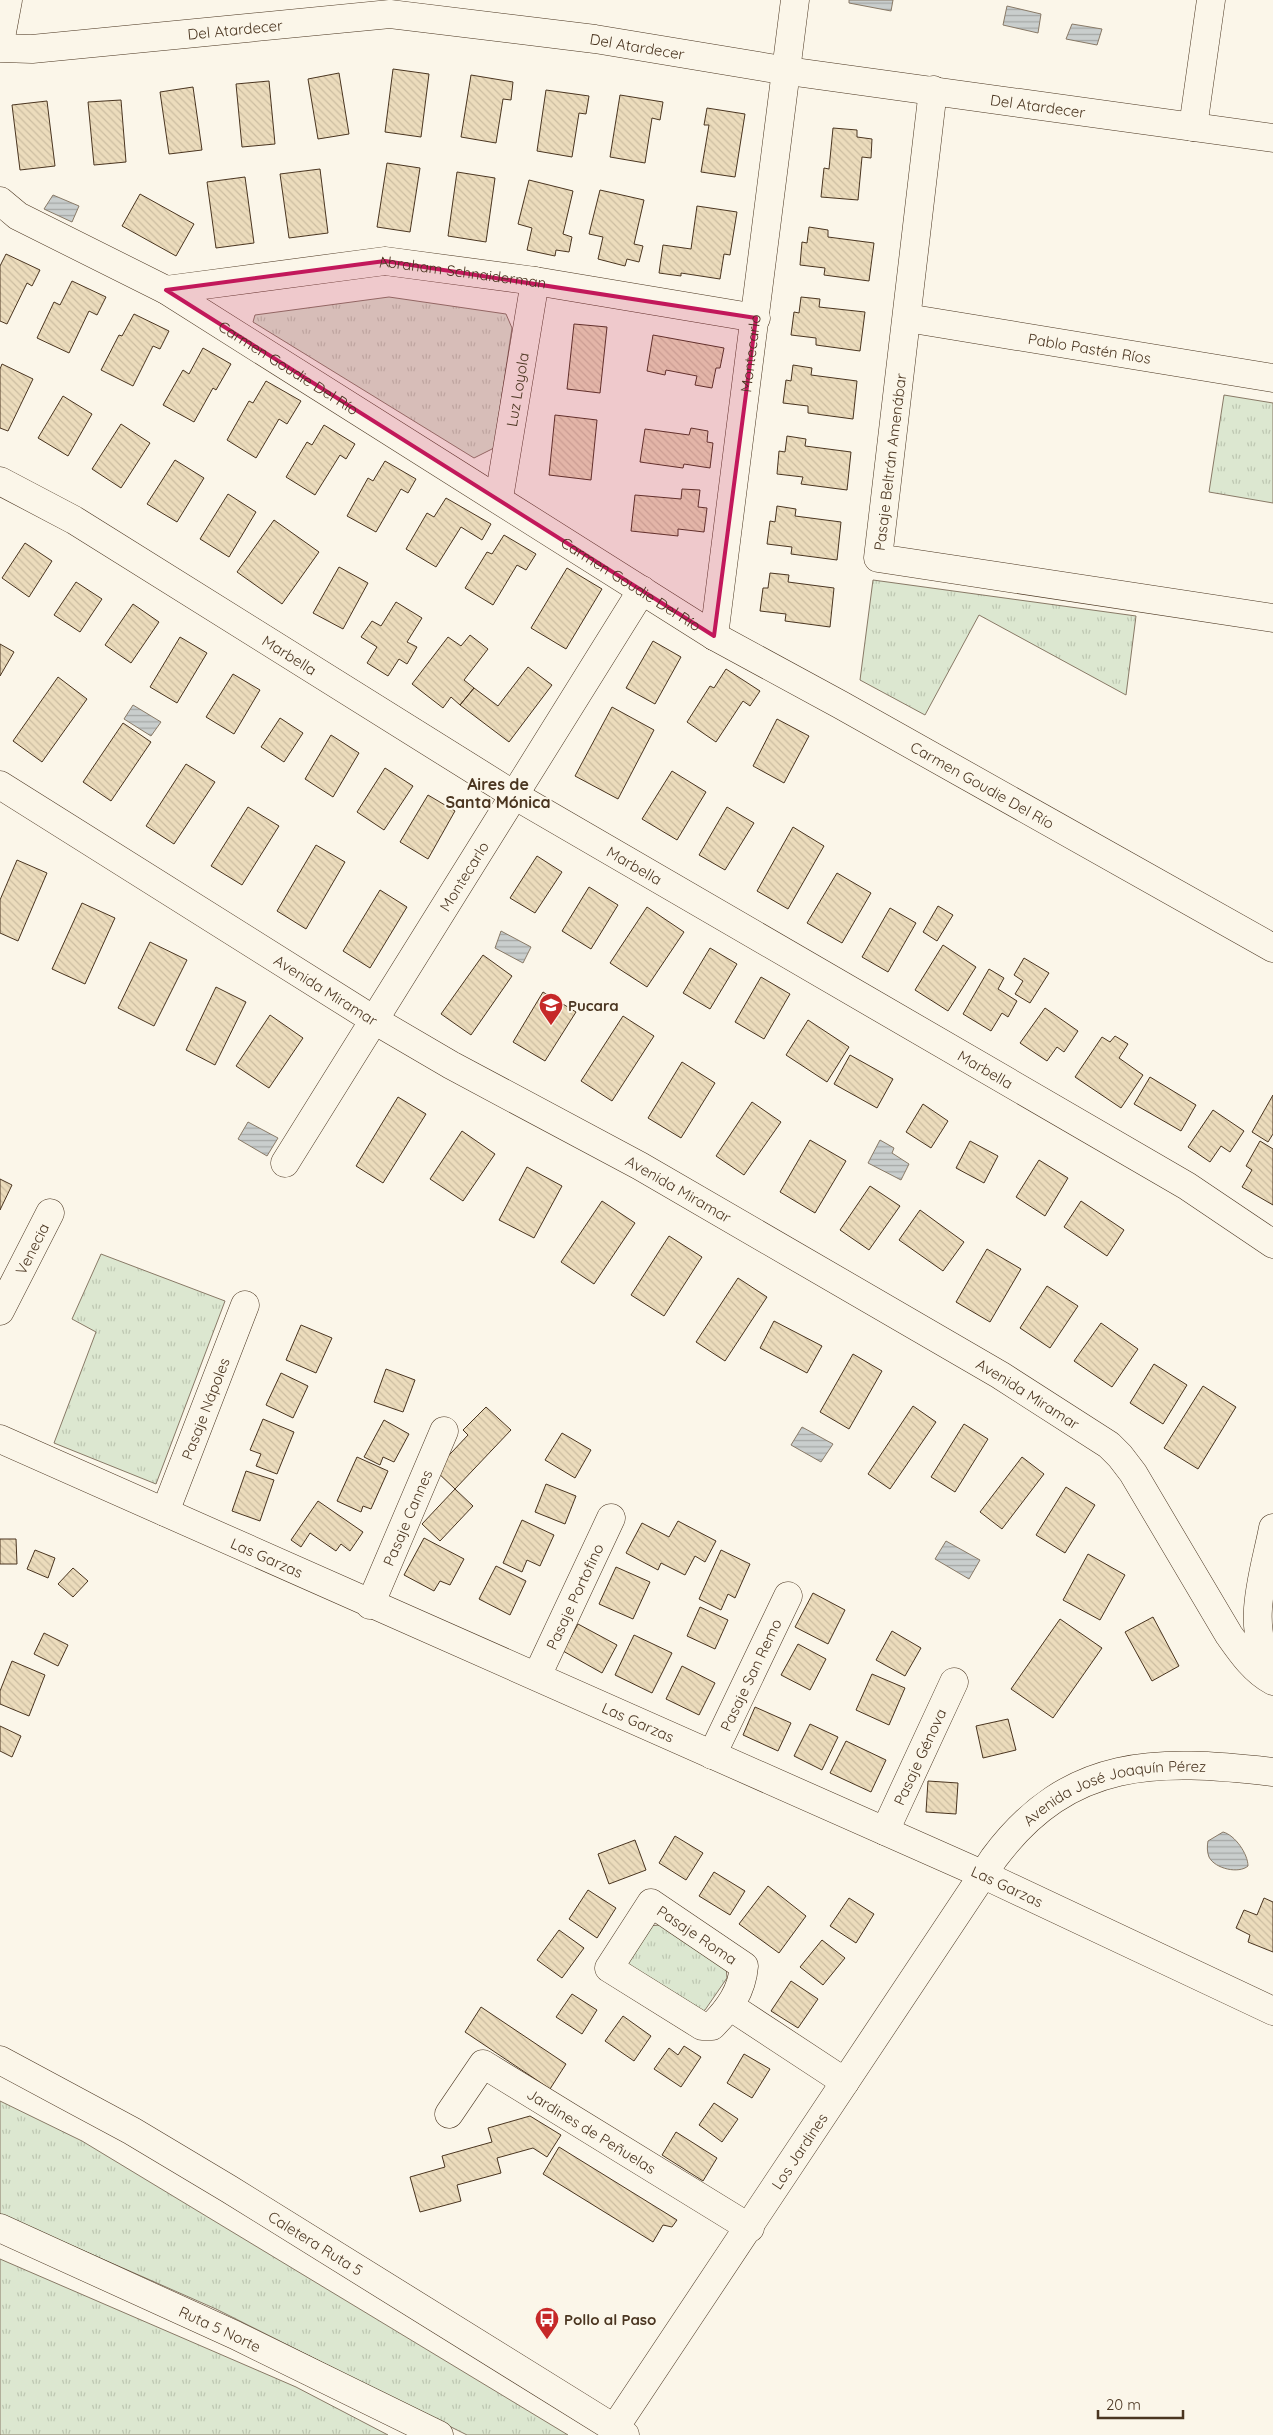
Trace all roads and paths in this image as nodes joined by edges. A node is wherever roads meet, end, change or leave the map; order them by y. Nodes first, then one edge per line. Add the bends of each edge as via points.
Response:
1 (8, 0) edge
2 (796, 0) edge
3 (1211, 0) edge
4 (0, 43) edge
5 (0, 48) edge
6 (788, 71) junction
7 (933, 90) junction
8 (1193, 127) junction
9 (1273, 138) edge
10 (0, 201) edge
11 (534, 281) junction
12 (166, 290) junction
13 (756, 318) junction
14 (907, 318) junction
15 (1273, 378) edge
16 (0, 481) edge
17 (499, 498) junction
18 (642, 590) junction
19 (1273, 618) edge
20 (714, 636) junction
21 (0, 784) edge
22 (514, 795) junction
23 (1273, 948) edge
24 (374, 1020) junction
25 (285, 1163) dead end
26 (50, 1213) dead end
27 (1273, 1244) edge
28 (245, 1305) dead end
29 (0, 1311) edge
30 (444, 1431) dead end
31 (0, 1439) edge
32 (165, 1512) junction
33 (611, 1518) dead end
34 (1273, 1528) edge
35 (788, 1596) dead end
36 (370, 1604) junction
37 (1273, 1668) edge
38 (537, 1676) junction
39 (1273, 1681) edge
40 (954, 1682) dead end
41 (712, 1755) junction
42 (1273, 1772) edge
43 (885, 1831) junction
44 (984, 1875) junction
45 (731, 2007) junction
46 (1273, 2012) edge
47 (0, 2060) edge
48 (845, 2082) junction
49 (449, 2114) dead end
50 (0, 2228) edge
51 (750, 2228) junction
52 (620, 2432) edge
53 (439, 2435) edge

1 - 4 main road
2 - 6 main road, Montecarlo
3 - 8 main road
5 - 6 main road, Del Atardecer via 32,49 390,14 595,39
6 - 7 main road, Del Atardecer
6 - 13 main road, Montecarlo
7 - 8 main road, Del Atardecer
7 - 14 main road, Pasaje Beltrán Amenábar
8 - 9 main road, Del Atardecer
10 - 12 main road, Carmen Goudie Del Río via 18,216
11 - 12 main road, Abraham Schnaiderman via 385,261
11 - 13 main road, Abraham Schnaiderman
11 - 17 main road, Luz Loyola
12 - 17 main road, Carmen Goudie Del Río
13 - 20 main road, Montecarlo
14 - 15 main road, Pablo Pastén Ríos
14 - 19 main road, Pasaje Beltrán Amenábar via 878,558
16 - 22 main road, Marbella via 74,520
17 - 18 main road, Carmen Goudie Del Río
18 - 20 main road, Carmen Goudie Del Río
18 - 22 main road, Montecarlo
20 - 23 main road, Carmen Goudie Del Río
21 - 24 main road, Avenida Miramar
22 - 24 main road, Montecarlo
22 - 27 main road, Marbella via 1187,1186
24 - 25 main road, Montecarlo
24 - 39 main road, Avenida Miramar via 777,1244 1000,1375 1109,1446 1133,1474 1229,1635 1244,1655
26 - 29 main road, Venecia
28 - 32 main road, Pasaje Nápoles
30 - 36 main road, Pasaje Cannes
31 - 32 main road, Las Garzas
32 - 36 main road, Las Garzas
33 - 38 main road, Pasaje Portofino
34 - 37 main road via 1258,1628 1261,1645
35 - 41 main road, Pasaje San Remo
36 - 38 main road, Las Garzas
38 - 41 main road, Las Garzas
40 - 43 main road, Pasaje Génova
41 - 43 main road, Las Garzas
42 - 44 main road, Avenida José Joaquín Pérez via 1172,1765 1136,1767 1100,1776 1066,1792 1034,1814 1006,1842
43 - 44 main road, Las Garzas
44 - 46 main road, Las Garzas
44 - 48 main road, Los Jardines
45 - 45 main road, Pasaje Roma via 743,1979 744,1966 651,1903 609,1968 702,2026 712,2026
45 - 48 main road
47 - 52 main road, Caletera Ruta 5 via 132,2131 229,2189
48 - 51 main road, Los Jardines
49 - 51 main road, Jardines de Peñuelas via 483,2064
50 - 53 main road, Ruta 5 Norte via 227,2331
51 - 52 main road, Los Jardines

